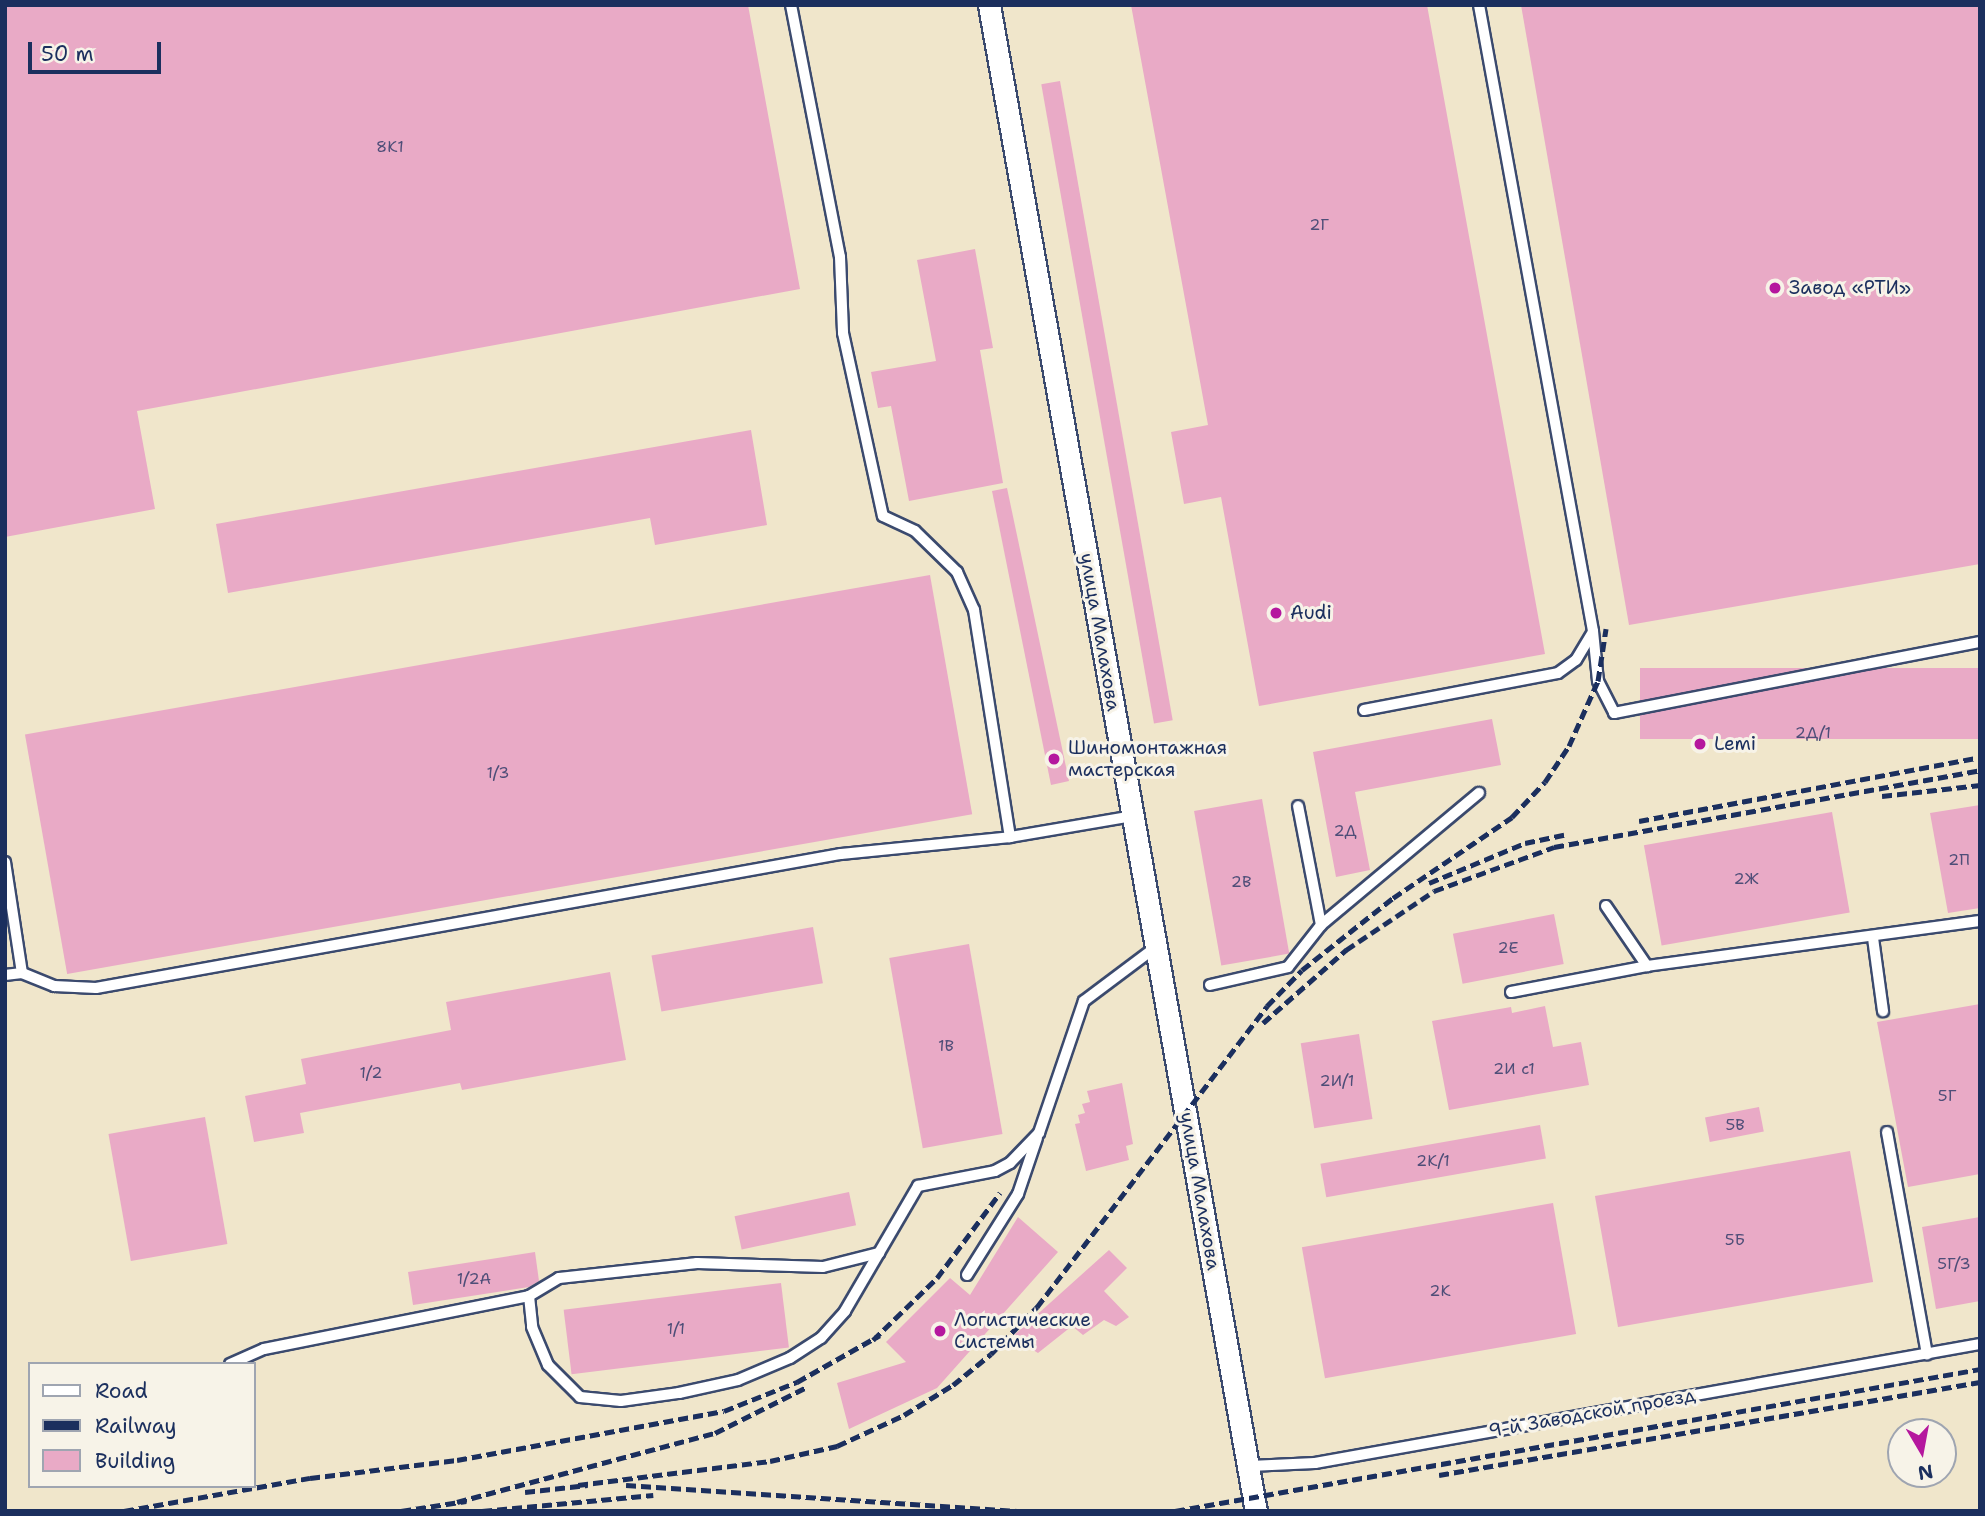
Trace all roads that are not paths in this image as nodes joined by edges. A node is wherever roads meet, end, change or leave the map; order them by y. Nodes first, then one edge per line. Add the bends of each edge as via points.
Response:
1 (791, 5) edge
2 (989, 5) edge
3 (1479, 5) edge
4 (1593, 631) junction
5 (1980, 642) edge
6 (1364, 710) dead end
7 (1479, 793) dead end
8 (1298, 806) dead end
9 (1133, 816) junction
10 (1010, 837) junction
11 (5, 862) edge
12 (1606, 906) dead end
13 (1980, 921) edge
14 (1321, 925) junction
15 (1873, 938) junction
16 (1156, 947) junction
17 (1647, 966) junction
18 (22, 973) junction
19 (5, 975) edge
20 (1210, 985) dead end
21 (1511, 992) dead end
22 (1883, 1011) dead end
23 (1887, 1132) dead end
24 (1039, 1133) junction
25 (879, 1253) junction
26 (967, 1275) dead end
27 (529, 1296) junction
28 (1980, 1344) edge
29 (1927, 1354) junction
30 (235, 1362) edge
31 (1250, 1466) junction
32 (1256, 1511) edge

1 - 10 lane via 840,257 843,332 883,516 915,531 957,572 974,610
2 - 9 street, улица Малахова
3 - 4 lane
4 - 5 lane via 1598,681 1614,713
4 - 6 lane via 1576,660 1558,673
7 - 14 lane
8 - 14 lane
9 - 10 lane
9 - 16 street, улица Малахова
10 - 18 lane via 841,854 96,988 54,986
11 - 18 lane
12 - 17 lane
13 - 15 lane
14 - 20 lane via 1288,967
15 - 17 lane
15 - 22 lane
16 - 24 lane via 1084,1001
16 - 31 street, улица Малахова
17 - 21 lane
18 - 19 lane
23 - 29 lane
24 - 25 lane via 1010,1163 995,1171 918,1186
24 - 26 lane via 1018,1195
25 - 27 lane via 823,1267 697,1263 615,1269 559,1278
25 - 27 lane via 845,1311 821,1338 790,1358 738,1380 644,1398 580,1397 548,1365 532,1327
27 - 30 lane via 264,1349
28 - 29 lane, 9-й Заводской проезд
29 - 31 lane, 9-й Заводской проезд via 1315,1463
31 - 32 street

